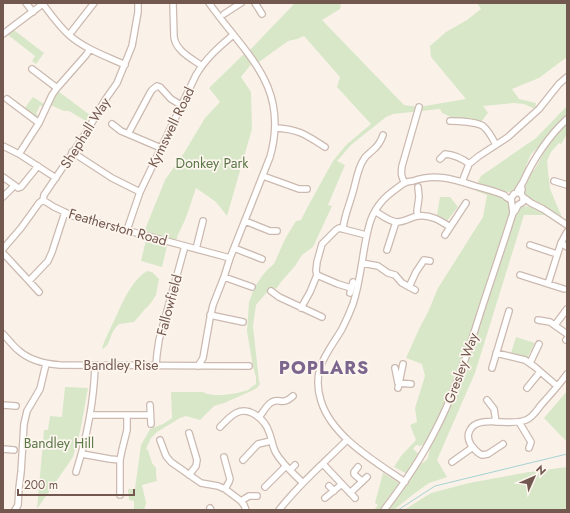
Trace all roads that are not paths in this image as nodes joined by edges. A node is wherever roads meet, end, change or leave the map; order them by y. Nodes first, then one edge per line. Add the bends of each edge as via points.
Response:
1 (26, 3) edge
2 (94, 3) edge
3 (138, 3) edge
4 (173, 3) edge
5 (208, 3) edge
6 (241, 3) edge
7 (255, 3) edge
8 (43, 4) edge
9 (33, 12) junction
10 (224, 14) dead end
11 (262, 14) dead end
12 (3, 34) edge
13 (68, 35) junction
14 (233, 35) junction
15 (90, 49) junction
16 (125, 65) junction
17 (202, 66) junction
18 (32, 69) dead end
19 (567, 77) edge
20 (57, 88) junction
21 (7, 99) dead end
22 (181, 105) junction
23 (419, 107) dead end
24 (454, 119) dead end
25 (567, 119) edge
26 (39, 123) junction
27 (112, 124) dead end
28 (275, 128) junction
29 (128, 134) junction
30 (384, 138) dead end
31 (496, 145) junction
32 (3, 146) edge
33 (161, 148) junction
34 (324, 148) dead end
35 (72, 152) junction
36 (19, 154) junction
37 (440, 159) dead end
38 (470, 164) junction
39 (38, 166) junction
40 (263, 176) junction
41 (3, 177) edge
42 (56, 178) junction
43 (554, 181) dead end
44 (462, 182) junction
45 (405, 183) junction
46 (567, 185) edge
47 (14, 186) junction
48 (418, 187) dead end
49 (307, 189) dead end
50 (140, 192) junction
51 (504, 195) junction
52 (519, 195) junction
53 (3, 197) edge
54 (43, 200) junction
55 (512, 201) junction
56 (457, 202) dead end
57 (531, 203) junction
58 (520, 204) junction
59 (375, 211) junction
60 (65, 212) junction
61 (512, 213) junction
62 (418, 216) junction
63 (203, 221) dead end
64 (245, 221) junction
65 (396, 222) junction
66 (567, 225) edge
67 (450, 227) junction
68 (343, 229) junction
69 (128, 230) junction
70 (277, 231) dead end
71 (567, 232) edge
72 (366, 235) junction
73 (445, 235) dead end
74 (561, 243) junction
75 (533, 245) dead end
76 (185, 246) junction
77 (567, 246) edge
78 (234, 248) junction
79 (3, 249) edge
80 (196, 249) junction
81 (387, 250) dead end
82 (3, 253) edge
83 (558, 254) junction
84 (230, 258) junction
85 (262, 259) dead end
86 (425, 259) dead end
87 (362, 263) junction
88 (317, 275) junction
89 (224, 277) junction
90 (523, 277) dead end
91 (29, 281) junction
92 (353, 282) dead end
93 (548, 284) junction
94 (252, 287) dead end
95 (564, 289) dead end
96 (271, 291) dead end
97 (39, 292) dead end
98 (301, 308) junction
99 (567, 309) edge
100 (510, 314) dead end
101 (210, 315) junction
102 (322, 317) dead end
103 (542, 319) dead end
104 (243, 322) dead end
105 (555, 325) junction
106 (3, 334) edge
107 (567, 338) edge
108 (539, 348) dead end
109 (496, 352) junction
110 (203, 358) junction
111 (530, 363) junction
112 (46, 364) junction
113 (403, 364) dead end
114 (95, 365) junction
115 (156, 365) junction
116 (494, 365) dead end
117 (198, 366) junction
118 (208, 366) junction
119 (249, 366) dead end
120 (396, 368) dead end
121 (540, 372) junction
122 (567, 374) edge
123 (410, 384) dead end
124 (399, 385) junction
125 (557, 386) junction
126 (527, 388) dead end
127 (293, 396) dead end
128 (486, 402) dead end
129 (3, 405) edge
130 (150, 405) dead end
131 (16, 406) dead end
132 (90, 415) junction
133 (127, 415) junction
134 (150, 415) junction
135 (258, 418) junction
136 (496, 422) junction
137 (519, 422) junction
138 (222, 423) dead end
139 (152, 424) dead end
140 (189, 433) dead end
141 (160, 440) dead end
142 (347, 440) junction
143 (271, 441) junction
144 (531, 444) dead end
145 (501, 446) dead end
146 (472, 447) junction
147 (3, 449) edge
148 (14, 450) dead end
149 (82, 454) junction
150 (224, 457) dead end
151 (120, 460) junction
152 (242, 460) dead end
153 (452, 462) dead end
154 (323, 464) junction
155 (295, 465) dead end
156 (358, 467) dead end
157 (288, 468) junction
158 (76, 472) dead end
159 (189, 475) junction
160 (405, 482) junction
161 (303, 483) junction
162 (342, 484) junction
163 (329, 486) dead end
164 (265, 487) dead end
165 (225, 489) junction
166 (334, 491) junction
167 (350, 493) junction
168 (120, 495) dead end
169 (257, 496) dead end
170 (325, 498) dead end
171 (355, 498) dead end
172 (241, 501) junction
173 (15, 510) edge
174 (245, 510) edge
175 (279, 510) edge
176 (384, 510) edge

1 - 9 street
2 - 13 street
3 - 16 street, Shephall Way via 133,45
4 - 17 street via 174,42
5 - 14 street
6 - 10 street
7 - 11 street
8 - 9 street
8 - 13 street
9 - 12 street
13 - 15 street
14 - 17 street, Kymswell Road via 216,49
14 - 28 street via 256,63 269,88
15 - 16 street
15 - 20 street
16 - 35 street, Shephall Way via 117,83
17 - 22 street, Kymswell Road
18 - 20 street
19 - 31 street via 539,109
20 - 26 street
21 - 26 street
22 - 29 street via 171,99 160,84 150,93
22 - 33 street, Kymswell Road
23 - 45 street via 414,115 402,166 402,179
24 - 31 street via 484,124
25 - 52 street, Gresley Way via 534,159 518,190
26 - 36 street
27 - 29 street
28 - 34 street via 300,132
28 - 40 street via 272,151
29 - 33 street
30 - 68 street via 362,161 355,183 356,194 344,219
31 - 38 street
32 - 36 street
33 - 50 street, Kymswell Road
35 - 42 street, Shephall Way
35 - 50 street via 112,178
36 - 39 street
37 - 38 street via 445,151
38 - 44 street
39 - 42 street
39 - 47 street via 23,186
40 - 49 street via 299,189
40 - 64 street
41 - 47 street
42 - 54 street, Shephall Way
43 - 46 street
44 - 45 street via 435,177
44 - 51 street
45 - 59 street via 385,198
47 - 53 street
48 - 62 street
50 - 69 street, Kymswell Road
51 - 52 street
51 - 55 street
52 - 55 street, Gresley Way via 512,196
52 - 57 street
52 - 58 street, Gresley Way via 523,200
54 - 60 street, Featherston Road
54 - 79 street, Shephall Way
55 - 58 street via 516,205
55 - 61 street, Gresley Way
56 - 67 street via 465,205
57 - 58 street
57 - 66 street
58 - 61 street, Gresley Way
59 - 65 street
59 - 72 street
60 - 69 street, Featherston Road
60 - 91 street via 50,257
61 - 160 street, Gresley Way via 458,379 436,430
62 - 65 street
62 - 67 street via 438,219
63 - 80 street
64 - 70 street via 270,231
64 - 78 street
65 - 81 street
67 - 73 street
68 - 72 street
68 - 88 street via 336,230 322,244 317,262
69 - 76 street, Featherston Road
71 - 74 street
72 - 87 street
74 - 77 street
74 - 83 street
75 - 83 street
76 - 80 street, Featherston Road
76 - 115 street, Fallowfield via 159,340
78 - 84 street
78 - 85 street
80 - 84 street, Featherston Road
82 - 91 street
83 - 93 street
84 - 89 street
86 - 87 street via 418,269 412,288 378,266
87 - 142 street via 353,304 343,327 323,359 318,377 324,409
88 - 92 street via 350,290
88 - 98 street
89 - 94 street
89 - 101 street
90 - 93 street
91 - 97 street
93 - 95 street
96 - 98 street
98 - 102 street
99 - 105 street
100 - 109 street
101 - 104 street
101 - 110 street
103 - 105 street
105 - 107 street
106 - 112 street, Bandley Rise via 18,351
108 - 111 street
109 - 111 street
109 - 116 street
110 - 117 street
110 - 118 street
111 - 121 street
112 - 114 street, Bandley Rise
112 - 173 street via 40,389 27,411 24,424 18,505
113 - 124 street
114 - 115 street, Bandley Rise
114 - 132 street
115 - 117 street, Bandley Rise
117 - 118 street, Bandley Rise
118 - 119 street, Bandley Rise
120 - 124 street
121 - 125 street
121 - 126 street via 534,383
122 - 125 street
123 - 124 street
125 - 137 street via 527,420
127 - 135 street via 282,402 270,403
128 - 136 street via 495,412
129 - 131 street
130 - 134 street
132 - 133 street
132 - 149 street
133 - 134 street
133 - 151 street via 127,430
134 - 139 street
135 - 138 street via 252,412 243,410 234,413
135 - 143 street via 267,428
136 - 137 street
136 - 146 street via 472,426 468,435
137 - 144 street
140 - 159 street via 197,460
141 - 159 street via 169,460
142 - 154 street
142 - 160 street
143 - 152 street via 257,442
143 - 157 street via 280,460
145 - 146 street via 484,455
146 - 153 street
147 - 148 street
149 - 151 street
149 - 158 street
150 - 165 street via 230,479
151 - 168 street
154 - 161 street
154 - 162 street
155 - 157 street
156 - 167 street via 354,474 364,479
157 - 161 street
157 - 164 street
159 - 165 street via 201,483
160 - 176 street, Gresley Way
161 - 175 street
162 - 166 street
162 - 167 street
163 - 166 street
165 - 172 street
166 - 170 street
167 - 171 street
169 - 172 street via 249,496
172 - 174 street

